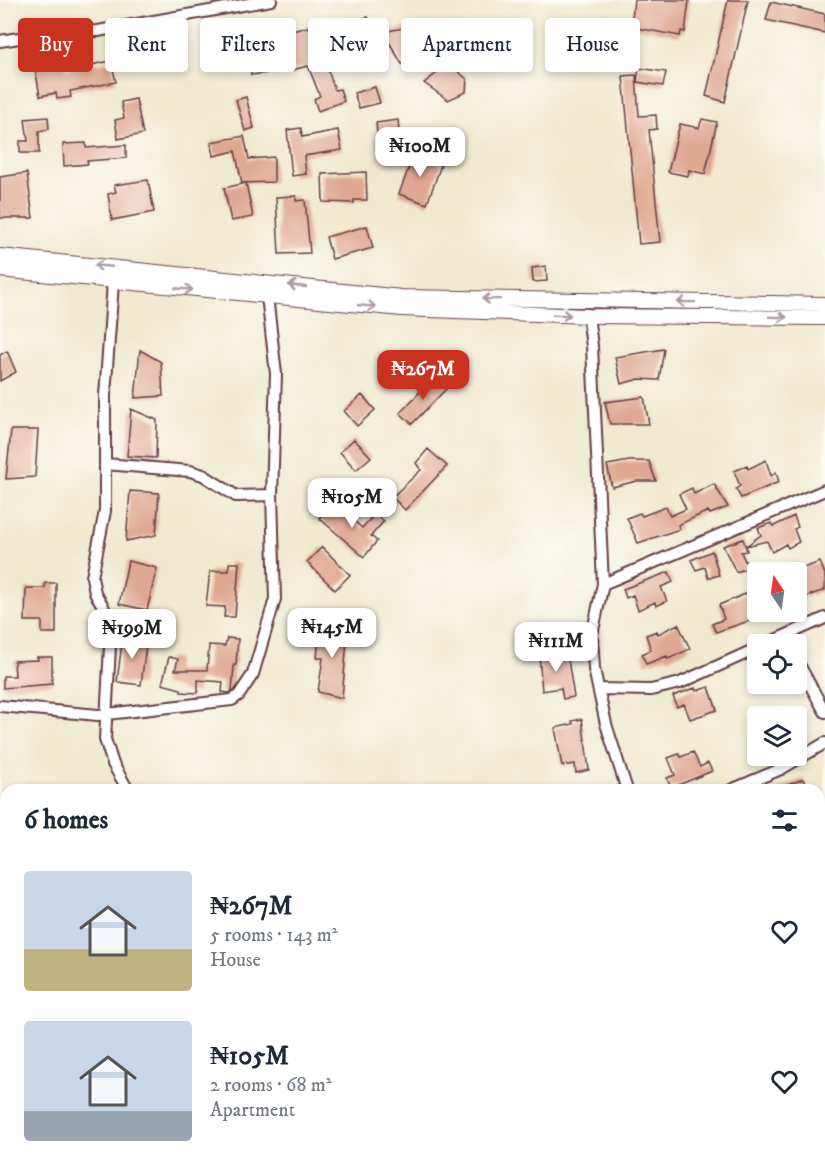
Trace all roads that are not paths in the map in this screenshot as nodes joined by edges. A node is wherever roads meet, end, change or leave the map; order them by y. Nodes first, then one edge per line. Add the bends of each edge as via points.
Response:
1 (271, 0) edge
2 (0, 41) edge
3 (0, 256) edge
4 (0, 270) edge
5 (113, 282) junction
6 (267, 296) junction
7 (402, 303) junction
8 (825, 304) edge
9 (745, 309) junction
10 (588, 316) junction
11 (825, 318) edge
12 (105, 464) junction
13 (824, 492) edge
14 (272, 495) junction
15 (603, 584) junction
16 (825, 618) edge
17 (798, 634) edge
18 (747, 653) edge
19 (807, 679) edge
20 (600, 689) junction
21 (0, 706) edge
22 (825, 712) edge
23 (106, 715) junction
24 (825, 743) edge
25 (125, 784) edge
26 (625, 784) edge
27 (745, 784) edge

1 - 2 street via 98,31 57,32
7 -> 3 street
4 - 5 street
5 -> 6 street
5 - 12 street
6 -> 7 street
6 - 14 street via 276,374
9 -> 7 street
7 -> 10 street
8 - 9 street
9 - 10 street
9 -> 11 street
10 - 15 street
12 - 14 street via 190,471 236,496
12 - 23 street via 105,512 92,577 111,628
13 - 15 street
14 - 23 street via 275,598 253,674 239,695 232,700
15 - 20 street via 592,635
16 - 17 street
18 - 20 street via 680,683 651,690
19 - 22 street
20 - 26 street via 603,714
21 - 23 street
23 - 25 street via 105,739
24 - 27 street

